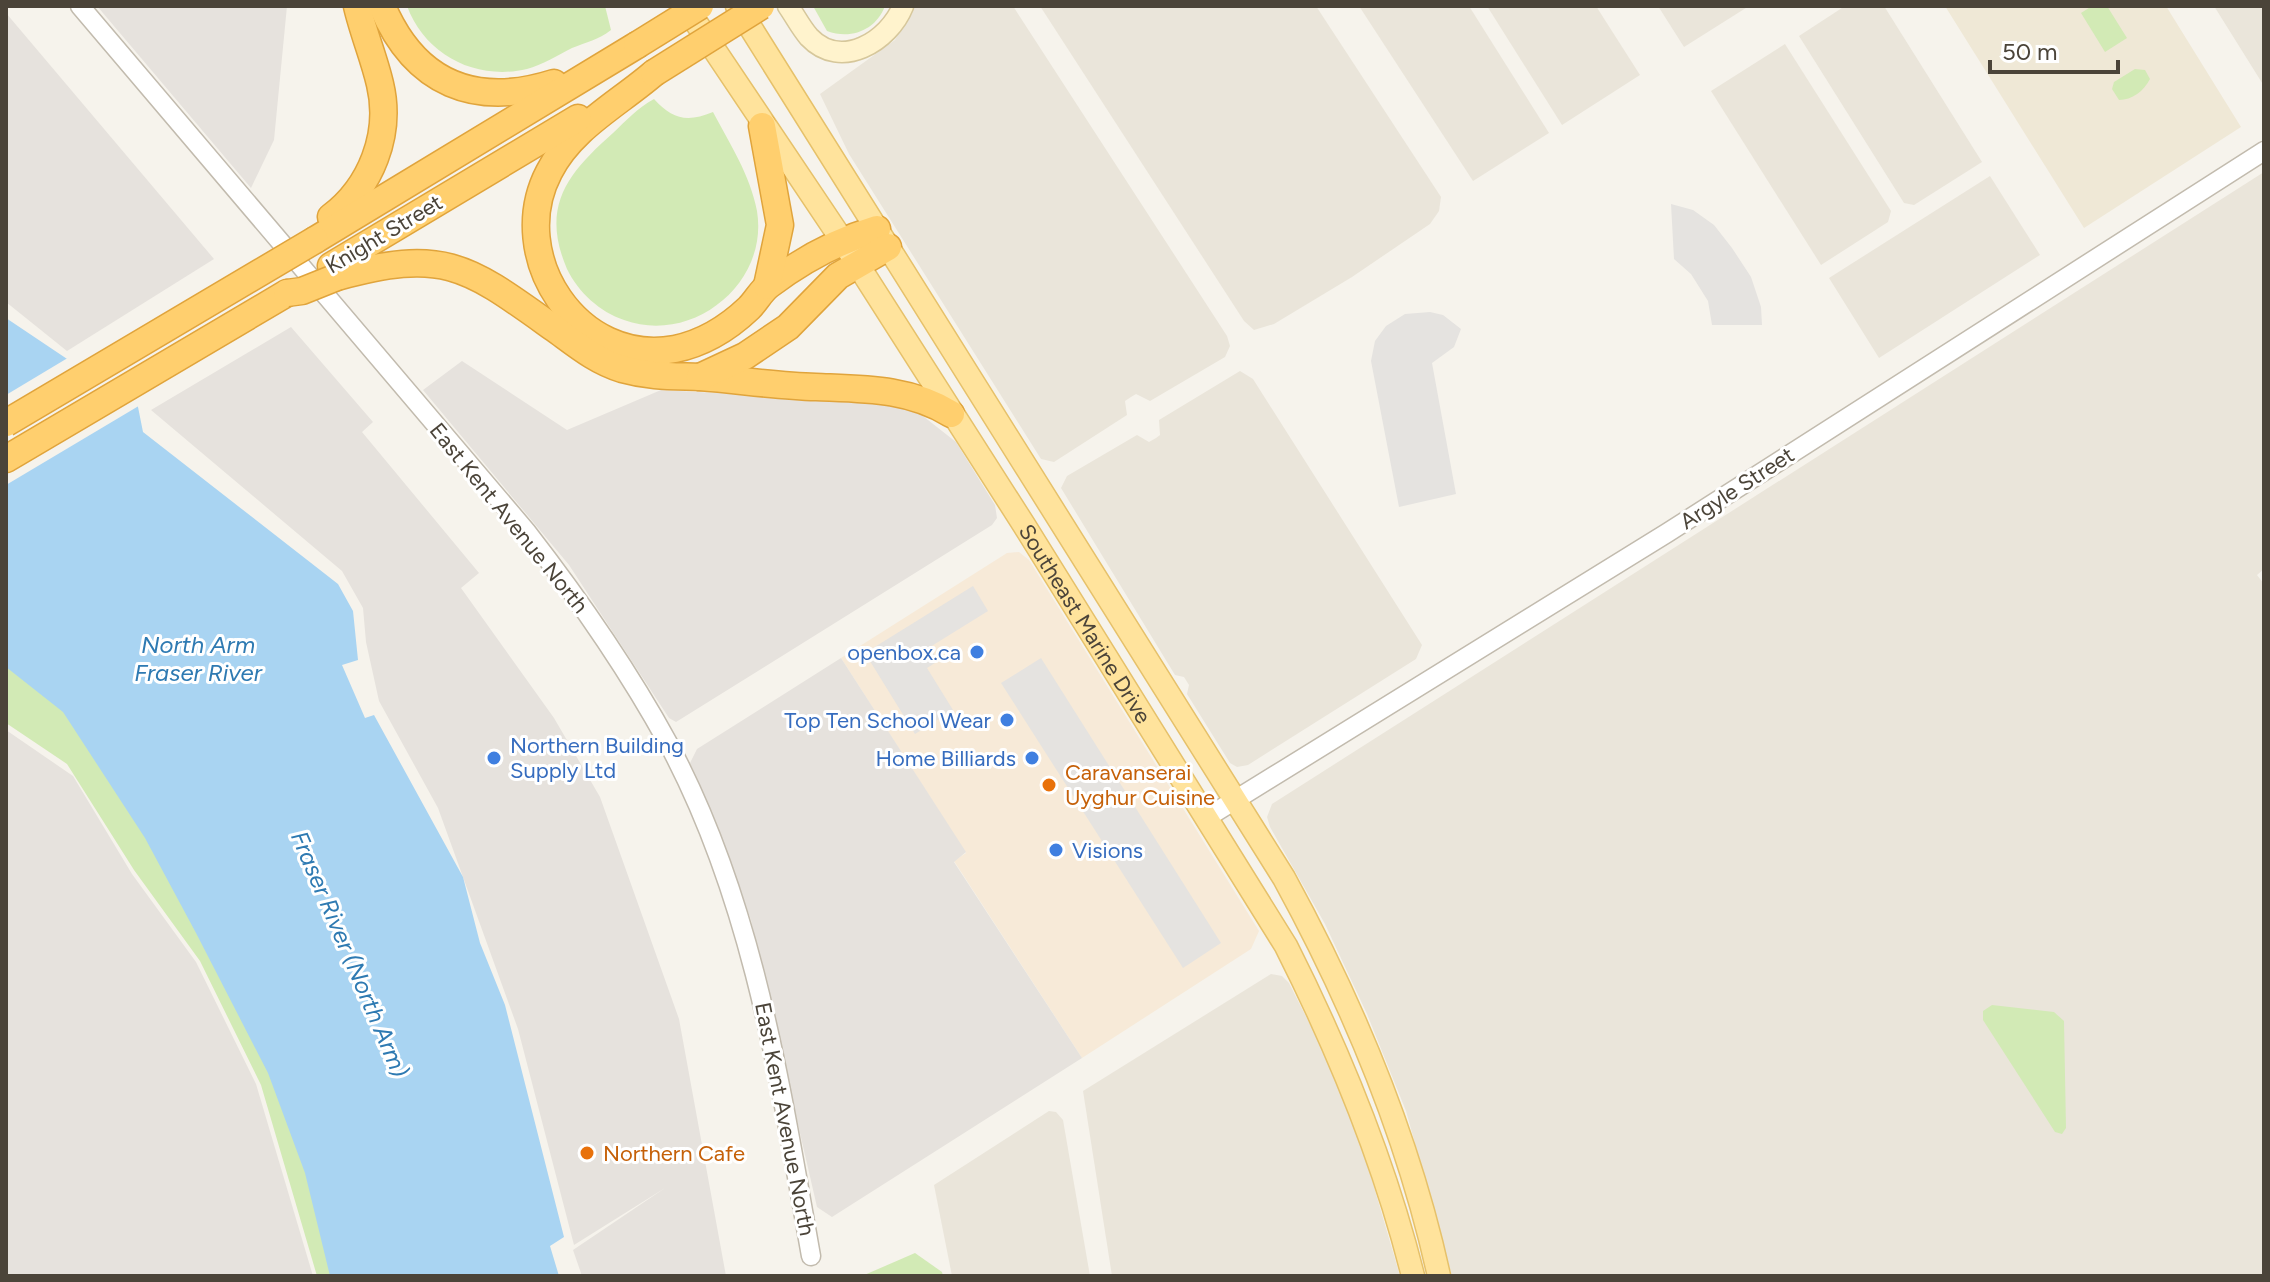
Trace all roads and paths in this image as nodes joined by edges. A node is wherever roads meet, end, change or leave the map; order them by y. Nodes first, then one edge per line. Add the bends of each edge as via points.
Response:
1 (80, 6) edge
2 (357, 6) edge
3 (382, 6) edge
4 (685, 6) edge
5 (700, 6) edge
6 (737, 6) edge
7 (761, 6) edge
8 (788, 6) edge
9 (903, 6) edge
10 (637, 45) junction
11 (654, 73) junction
12 (762, 126) junction
13 (2264, 151) edge
14 (882, 238) junction
15 (315, 240) junction
16 (842, 240) junction
17 (857, 265) junction
18 (334, 271) junction
19 (767, 286) junction
20 (700, 377) junction
21 (951, 414) junction
22 (6, 423) edge
23 (6, 459) edge
24 (1238, 800) junction
25 (1206, 818) junction
26 (811, 1256) dead end
27 (1413, 1276) edge
28 (1439, 1276) edge

1 - 26 street, East Kent Avenue North via 526,531 637,688 702,820 751,955
2 - 15 highway via 381,86 384,120 364,184 325,222
3 - 10 highway via 419,62 442,81 486,93 525,92 555,83 588,62
4 - 12 main road, Southeast Marine Drive
5 - 10 highway, Knight Street, bridge
6 - 14 main road, Southeast Marine Drive
7 - 11 highway, Knight Street, bridge
8 - 9 main road via 813,40 855,52 887,35
10 - 15 highway, Knight Street
11 - 18 highway, Knight Street
11 - 19 highway via 576,133 540,189 533,229 539,260 555,295 572,316 600,336 626,345 672,349 698,343 728,326
12 - 16 main road, Southeast Marine Drive
12 - 19 highway via 780,225
13 - 24 street, Argyle Street
14 - 16 highway
14 - 17 highway
14 - 24 main road, Southeast Marine Drive
15 - 22 highway, Knight Street, bridge
16 - 17 main road, Southeast Marine Drive
16 - 19 highway
17 - 20 highway via 838,276 788,327
17 - 21 main road, Southeast Marine Drive
18 - 20 highway via 397,263 461,269 485,279 598,361 663,379
18 - 23 highway, bridge via 302,291 287,293
20 - 21 highway via 878,390 919,397
21 - 25 main road, Southeast Marine Drive
24 - 25 street, Argyle Street
24 - 28 main road, Southeast Marine Drive via 1354,1017 1395,1117
25 - 27 main road, Southeast Marine Drive via 1286,946 1321,1015 1371,1133

